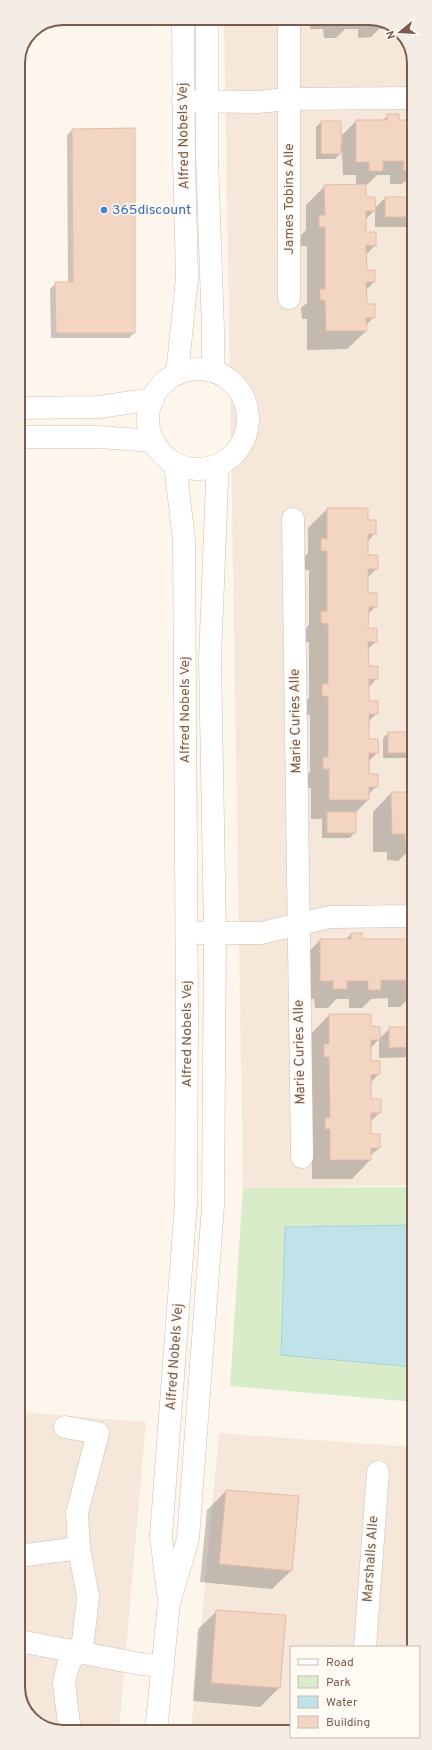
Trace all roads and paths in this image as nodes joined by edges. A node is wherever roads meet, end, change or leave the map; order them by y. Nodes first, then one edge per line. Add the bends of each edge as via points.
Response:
1 (183, 25) edge
2 (207, 25) edge
3 (289, 25) edge
4 (407, 98) edge
5 (289, 99) junction
6 (183, 101) junction
7 (207, 102) junction
8 (289, 298) dead end
9 (213, 371) junction
10 (177, 374) junction
11 (152, 398) junction
12 (25, 408) edge
13 (25, 437) edge
14 (153, 441) junction
15 (175, 464) junction
16 (217, 466) junction
17 (293, 519) dead end
18 (407, 916) edge
19 (299, 924) junction
20 (187, 933) junction
21 (215, 933) junction
22 (302, 1157) dead end
23 (65, 1427) dead end
24 (378, 1472) dead end
25 (79, 1548) junction
26 (25, 1555) edge
27 (169, 1602) junction
28 (25, 1642) edge
29 (365, 1646) edge
30 (74, 1653) junction
31 (162, 1666) junction
32 (69, 1725) edge
33 (157, 1725) edge

1 - 6 street, Alfred Nobels Vej
2 - 7 street, Alfred Nobels Vej
3 - 5 street, James Tobins Alle
4 - 5 street
5 - 7 street
5 - 8 street, James Tobins Alle
6 - 7 street
6 - 10 street, Alfred Nobels Vej via 187,278
7 - 9 street, Alfred Nobels Vej
9 - 10 street via 200,369
9 - 16 street via 236,386 248,411 248,426 243,441 235,453
10 - 11 street via 162,384
11 - 12 street via 99,407
11 - 14 street via 148,427
13 - 14 street via 99,437
14 - 15 street via 162,454
15 - 16 street via 198,470
15 - 20 street, Alfred Nobels Vej via 184,540
16 - 21 street, Alfred Nobels Vej via 210,659
17 - 19 street, Marie Curies Alle
18 - 19 street via 330,917
19 - 21 street via 261,933
19 - 22 street, Marie Curies Alle
20 - 21 street
20 - 27 street, Alfred Nobels Vej via 186,1203 161,1536
21 - 27 street, Alfred Nobels Vej via 213,1206 188,1539
23 - 25 street via 98,1433 77,1513
24 - 29 street, Marshalls Alle
25 - 26 street
25 - 30 street via 88,1597 83,1641
27 - 31 street, Alfred Nobels Vej
28 - 30 street
30 - 31 street
30 - 32 street via 64,1683
31 - 33 street, Alfred Nobels Vej

